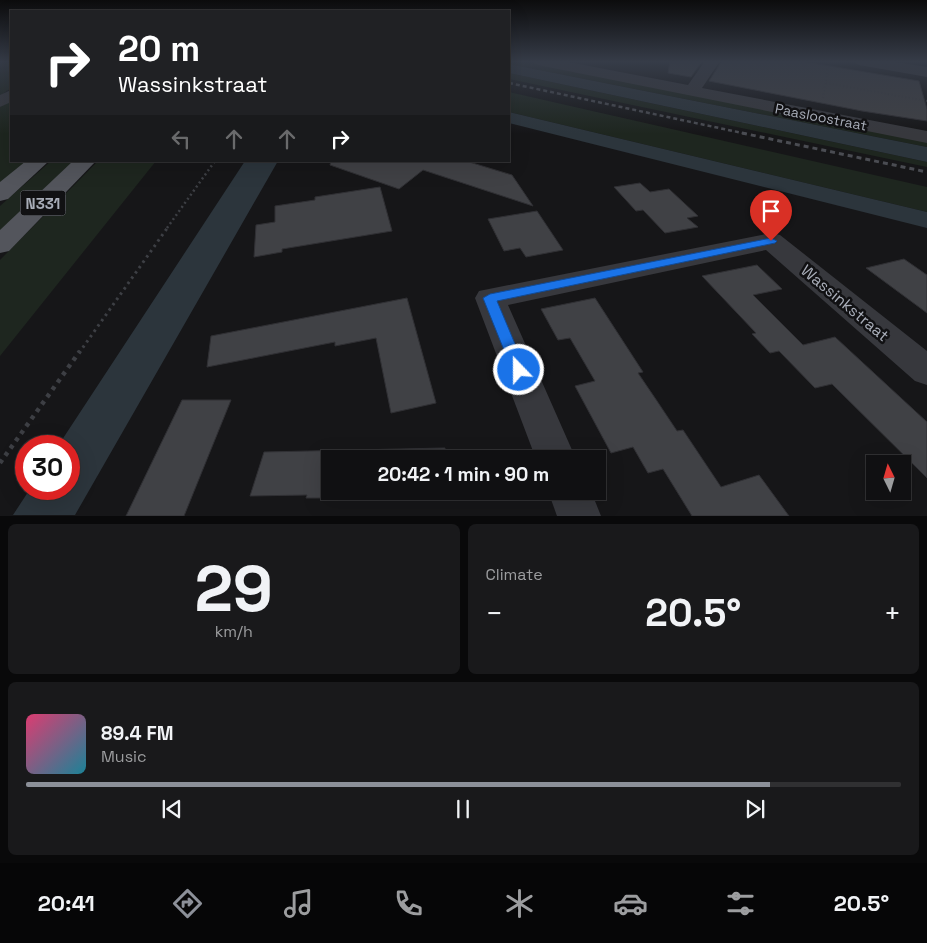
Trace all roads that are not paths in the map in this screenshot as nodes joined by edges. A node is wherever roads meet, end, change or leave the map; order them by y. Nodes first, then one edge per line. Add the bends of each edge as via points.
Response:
1 (662, 85) edge
2 (696, 85) edge
3 (692, 91) junction
4 (927, 137) edge
5 (38, 162) edge
6 (85, 162) edge
7 (0, 194) edge
8 (0, 245) edge
9 (927, 371) edge
10 (552, 450) edge
11 (573, 500) edge
12 (579, 516) edge

1 - 3 street, Paasloostraat
2 - 3 street
3 - 4 street, Paasloostraat
5 - 7 main road, N331
6 - 8 main road, N331
9 - 10 street, Wassinkstraat via 771,241 490,298
11 - 12 street

